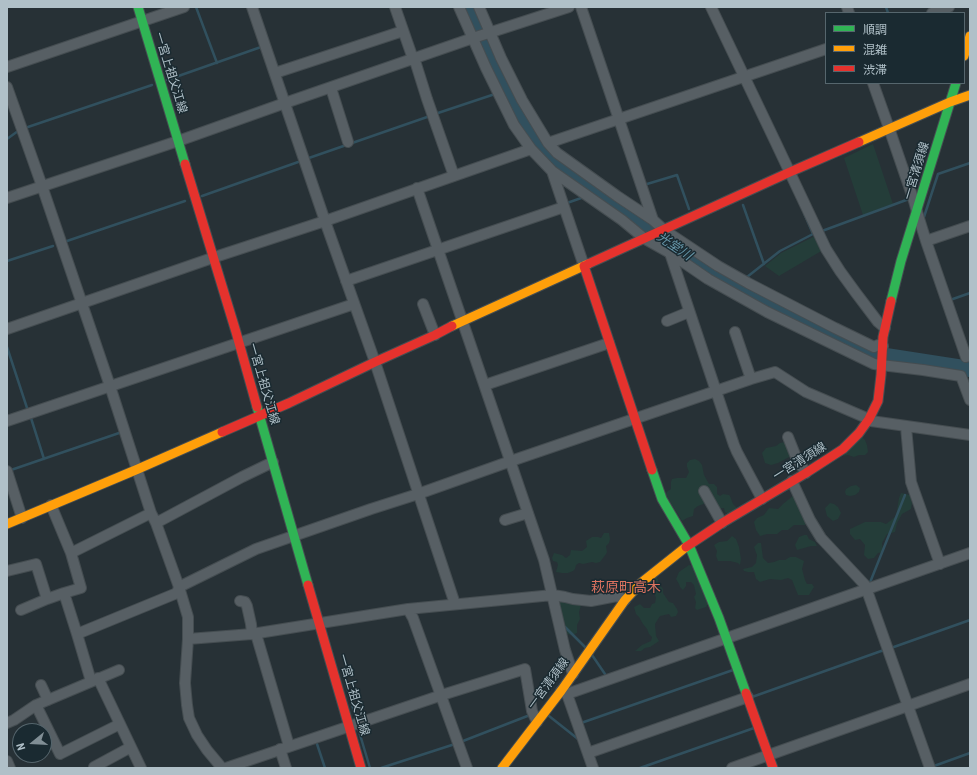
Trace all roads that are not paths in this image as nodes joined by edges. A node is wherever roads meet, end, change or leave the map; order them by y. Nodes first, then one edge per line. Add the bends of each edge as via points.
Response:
1 (138, 7) edge
2 (184, 7) edge
3 (252, 7) edge
4 (395, 7) edge
5 (459, 7) edge
6 (479, 7) edge
7 (569, 7) edge
8 (581, 7) edge
9 (711, 7) edge
10 (949, 7) edge
11 (935, 12) edge
12 (142, 21) junction
13 (403, 31) junction
14 (490, 33) junction
15 (970, 36) edge
16 (474, 38) junction
17 (825, 49) edge
18 (965, 53) edge
19 (414, 59) junction
20 (7, 67) edge
21 (275, 74) junction
22 (745, 76) junction
23 (873, 84) edge
24 (956, 84) edge
25 (7, 87) edge
26 (331, 88) junction
27 (970, 95) edge
28 (285, 102) junction
29 (950, 102) junction
30 (11, 110) edge
31 (619, 118) junction
32 (889, 128) junction
33 (178, 141) junction
34 (348, 142) dead end
35 (548, 143) junction
36 (531, 149) junction
37 (552, 171) junction
38 (790, 172) junction
39 (454, 176) junction
40 (42, 186) junction
41 (417, 188) junction
42 (7, 198) edge
43 (564, 207) junction
44 (917, 212) junction
45 (653, 220) junction
46 (325, 221) junction
47 (970, 226) edge
48 (664, 230) junction
49 (646, 239) junction
50 (926, 241) junction
51 (438, 250) junction
52 (670, 253) junction
53 (214, 258) junction
54 (584, 266) junction
55 (346, 281) junction
56 (81, 304) junction
57 (354, 304) junction
58 (423, 304) dead end
59 (689, 312) junction
60 (462, 321) junction
61 (667, 321) dead end
62 (885, 328) junction
63 (7, 329) edge
64 (735, 332) dead end
65 (435, 335) junction
66 (239, 343) junction
67 (609, 343) junction
68 (883, 347) junction
69 (968, 358) edge
70 (375, 362) junction
71 (881, 364) junction
72 (751, 379) junction
73 (485, 385) junction
74 (110, 386) junction
75 (716, 391) junction
76 (970, 399) edge
77 (260, 416) junction
78 (636, 418) junction
79 (869, 419) junction
80 (7, 421) edge
81 (906, 426) junction
82 (970, 435) edge
83 (788, 437) dead end
84 (511, 461) junction
85 (273, 462) junction
86 (138, 469) junction
87 (7, 471) edge
88 (806, 473) junction
89 (792, 481) junction
90 (704, 491) dead end
91 (418, 494) junction
92 (762, 499) junction
93 (51, 506) junction
94 (151, 513) junction
95 (528, 513) junction
96 (22, 518) junction
97 (505, 520) dead end
98 (156, 523) junction
99 (722, 523) junction
100 (7, 524) edge
101 (294, 536) junction
102 (688, 545) junction
103 (71, 553) junction
104 (970, 553) edge
105 (940, 564) junction
106 (7, 571) edge
107 (179, 587) junction
108 (867, 590) junction
109 (64, 593) junction
110 (553, 595) junction
111 (47, 599) junction
112 (625, 600) junction
113 (240, 601) dead end
114 (455, 604) junction
115 (408, 609) junction
116 (21, 610) dead end
117 (320, 623) junction
118 (78, 634) junction
119 (254, 634) junction
120 (727, 638) junction
121 (188, 639) junction
122 (120, 670) dead end
123 (573, 674) junction
124 (94, 680) junction
125 (970, 684) edge
126 (41, 685) dead end
127 (564, 693) junction
128 (442, 695) junction
129 (748, 697) junction
130 (48, 700) junction
131 (36, 705) junction
132 (908, 706) junction
133 (536, 722) junction
134 (7, 724) edge
135 (120, 724) junction
136 (349, 726) junction
137 (131, 747) junction
138 (284, 748) junction
139 (588, 753) junction
140 (768, 755) junction
141 (7, 761) edge
142 (94, 767) dead end
143 (10, 768) edge
144 (141, 768) edge
145 (222, 768) edge
146 (226, 768) edge
147 (286, 768) edge
148 (361, 768) edge
149 (467, 768) edge
150 (502, 768) edge
151 (593, 768) edge
152 (732, 768) edge
153 (773, 768) edge
154 (930, 768) edge

1 - 12 main road, 一宮上祖父江線
2 - 12 street
3 - 21 street
4 - 13 street
5 - 16 street
6 - 14 street
7 - 14 street
8 - 31 street
9 - 22 street
10 - 11 street
12 - 20 street
12 - 33 main road, 一宮上祖父江線
13 - 19 street
13 - 21 street
14 - 16 street
14 - 35 street via 522,100
15 - 18 main road
16 - 19 street
16 - 36 street via 514,124
17 - 22 street
19 - 26 street
19 - 39 street
21 - 28 street
22 - 31 street
22 - 38 street
23 - 32 street
24 - 29 main road, 一宮清須線
25 - 30 street
26 - 28 street
26 - 34 street
27 - 29 main road
28 - 33 street
28 - 46 street
29 - 32 main road
29 - 44 main road, 一宮清須線
30 - 40 street
31 - 35 street
31 - 45 street
32 - 38 main road
32 - 44 street
33 - 40 street
33 - 53 main road, 一宮上祖父江線
35 - 45 street via 565,159
36 - 37 street
36 - 39 street
37 - 43 street
37 - 49 street
38 - 48 main road
38 - 62 street via 826,249 856,293
39 - 41 street
40 - 42 street
40 - 56 street
41 - 46 street
41 - 51 street
43 - 51 street
43 - 54 street
44 - 50 street
44 - 62 main road, 一宮清須線
45 - 48 street
46 - 53 street
46 - 55 street
47 - 50 street
48 - 49 main road
48 - 68 street via 748,283 835,328 874,346
49 - 52 street
49 - 54 main road
50 - 69 street
51 - 55 street
51 - 60 street
52 - 59 street
52 - 71 street via 708,279 767,312 874,364
53 - 56 street
53 - 66 main road, 一宮上祖父江線
54 - 60 main road
54 - 67 main road
55 - 57 street
56 - 63 street
56 - 74 street
57 - 66 street
57 - 70 street
58 - 65 street
59 - 61 street
59 - 75 street
60 - 65 main road
60 - 73 street
62 - 68 main road, 一宮清須線
64 - 72 street
65 - 70 main road
66 - 74 street
66 - 77 main road, 一宮上祖父江線
67 - 73 street
67 - 78 main road
68 - 71 main road, 一宮清須線
70 - 77 main road
70 - 91 street
71 - 76 street via 961,376
71 - 79 main road, 一宮清須線 via 878,401
72 - 75 street
72 - 79 street via 775,372 806,392
73 - 84 street
74 - 80 street
74 - 86 street
75 - 78 street
75 - 92 street via 737,452
77 - 85 main road, 一宮上祖父江線
77 - 86 main road
78 - 84 street
78 - 102 main road via 662,499
79 - 81 street
79 - 88 main road, 一宮清須線 via 860,433 843,449
81 - 82 street
81 - 105 street via 911,482
83 - 88 street
84 - 91 street
84 - 95 street
85 - 98 street
85 - 101 main road, 一宮上祖父江線
86 - 93 main road
86 - 94 street
87 - 96 street
88 - 89 main road, 一宮清須線
89 - 92 main road, 一宮清須線
89 - 108 street via 821,538
90 - 99 street
91 - 101 street
91 - 114 street
92 - 99 main road, 一宮清須線
93 - 96 main road
93 - 103 street
94 - 98 street
94 - 103 street
95 - 97 street
95 - 110 street
96 - 100 main road
98 - 107 street
99 - 102 main road, 一宮清須線
101 - 107 street via 256,549
101 - 117 main road, 一宮上祖父江線
102 - 112 main road, 一宮清須線 via 642,582
102 - 120 main road
103 - 109 street via 81,588
104 - 105 street
105 - 108 street
106 - 111 street via 36,564
107 - 118 street via 178,593
107 - 121 street via 188,618
108 - 120 street
108 - 132 street
109 - 111 street
109 - 118 street
110 - 112 street via 591,601 617,596
110 - 114 street
110 - 123 street
111 - 116 street
112 - 123 main road, 一宮清須線
113 - 119 street via 247,606
114 - 115 street
115 - 117 street
115 - 128 street
117 - 119 street
117 - 136 main road, 一宮上祖父江線
118 - 124 street
119 - 121 street
119 - 138 street
120 - 127 street
120 - 129 main road
121 - 145 street via 185,683 189,718 197,735
122 - 124 street
123 - 127 main road, 一宮清須線
124 - 130 street
124 - 135 street
125 - 132 street
126 - 130 street
127 - 133 main road, 一宮清須線
127 - 139 street
128 - 133 street via 525,669
128 - 136 street
128 - 149 street
129 - 139 street
129 - 140 main road
130 - 131 street
131 - 134 street
131 - 135 street via 60,754
132 - 140 street
132 - 154 street
133 - 150 main road, 一宮清須線
135 - 137 street
136 - 138 street
136 - 148 main road, 一宮上祖父江線
137 - 142 street
137 - 144 street
138 - 146 street
138 - 147 street
139 - 151 street
140 - 152 street
140 - 153 main road
141 - 143 street

